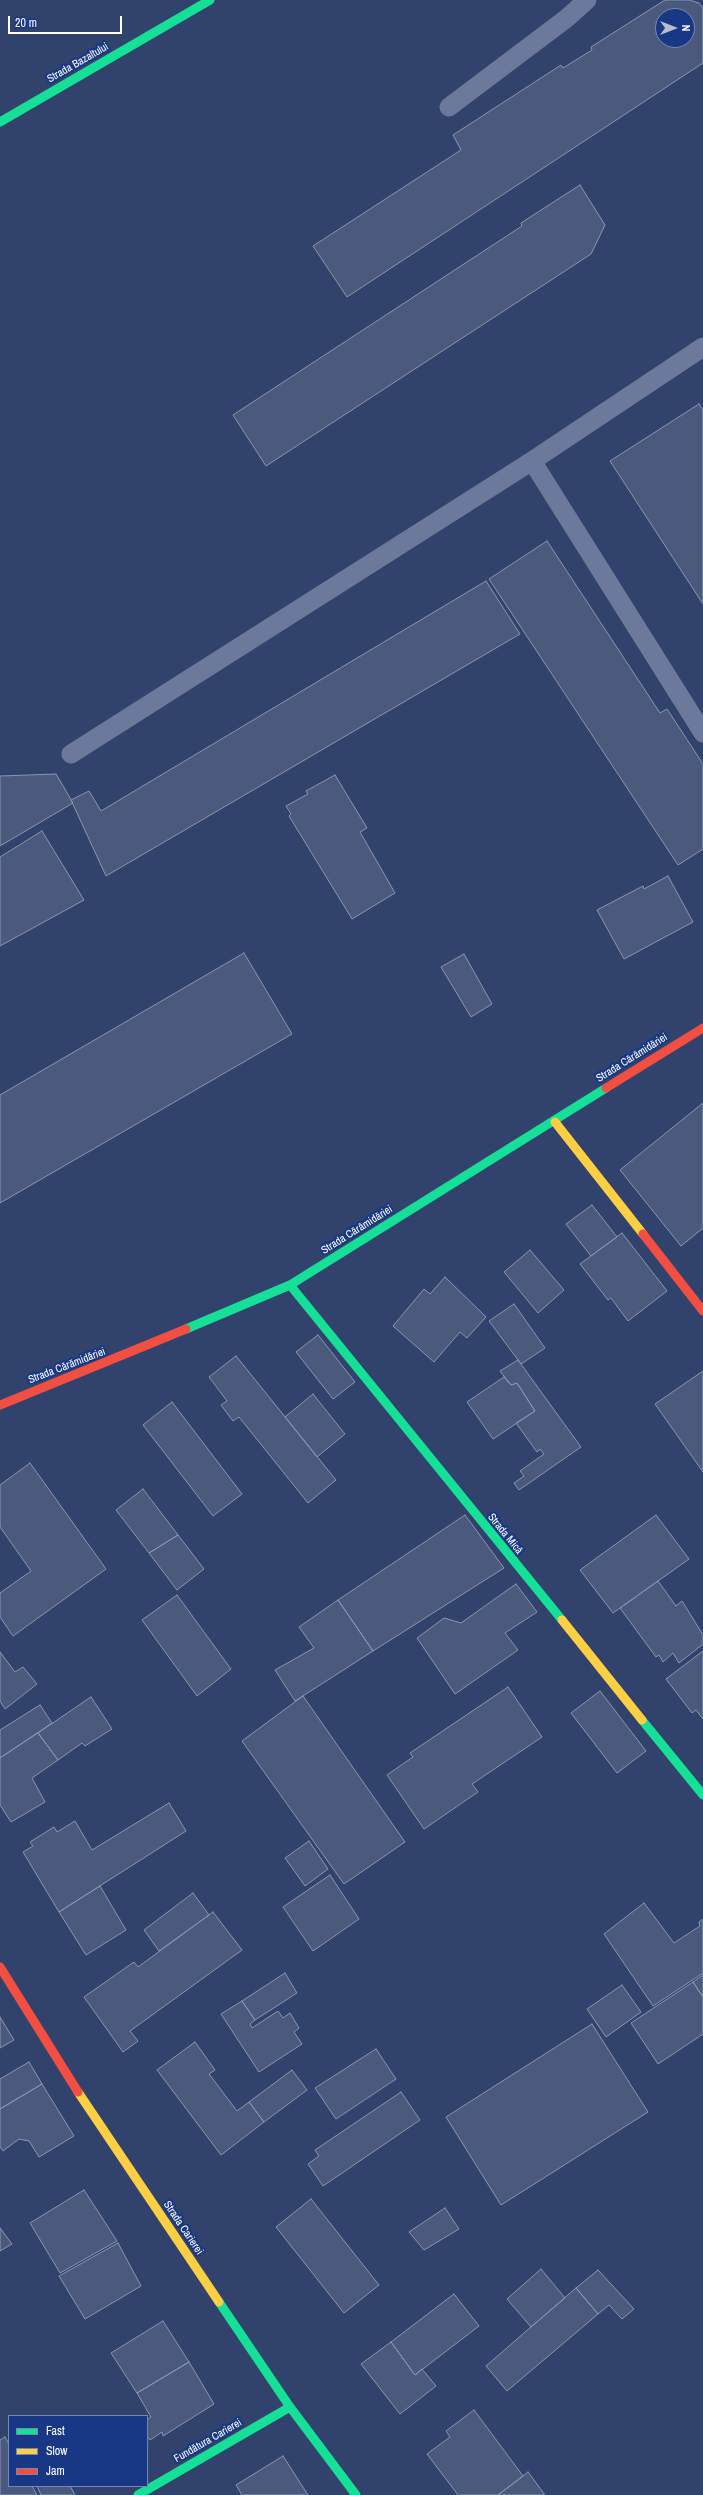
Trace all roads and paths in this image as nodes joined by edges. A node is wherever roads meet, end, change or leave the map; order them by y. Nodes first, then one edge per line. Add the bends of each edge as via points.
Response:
1 (210, 0) edge
2 (587, 0) edge
3 (449, 107) dead end
4 (0, 122) edge
5 (703, 347) edge
6 (532, 461) junction
7 (703, 733) edge
8 (72, 754) dead end
9 (703, 1028) edge
10 (555, 1122) junction
11 (290, 1285) junction
12 (703, 1311) edge
13 (0, 1405) edge
14 (703, 1795) edge
15 (0, 1967) edge
16 (290, 2407) junction
17 (138, 2495) edge
18 (356, 2495) edge

1 - 4 street, Strada Bazaltului
2 - 3 lane
5 - 6 lane
6 - 7 lane
6 - 8 lane
9 - 10 street, Strada Cărămidăriei
10 - 11 street, Strada Cărămidăriei
10 - 12 street
11 - 13 street, Strada Cărămidăriei via 103,1365
11 - 14 street, Strada Mică
15 - 16 street, Strada Carierei via 59,2064
16 - 17 street, Fundătura Carierei
16 - 18 street, Strada Carierei

